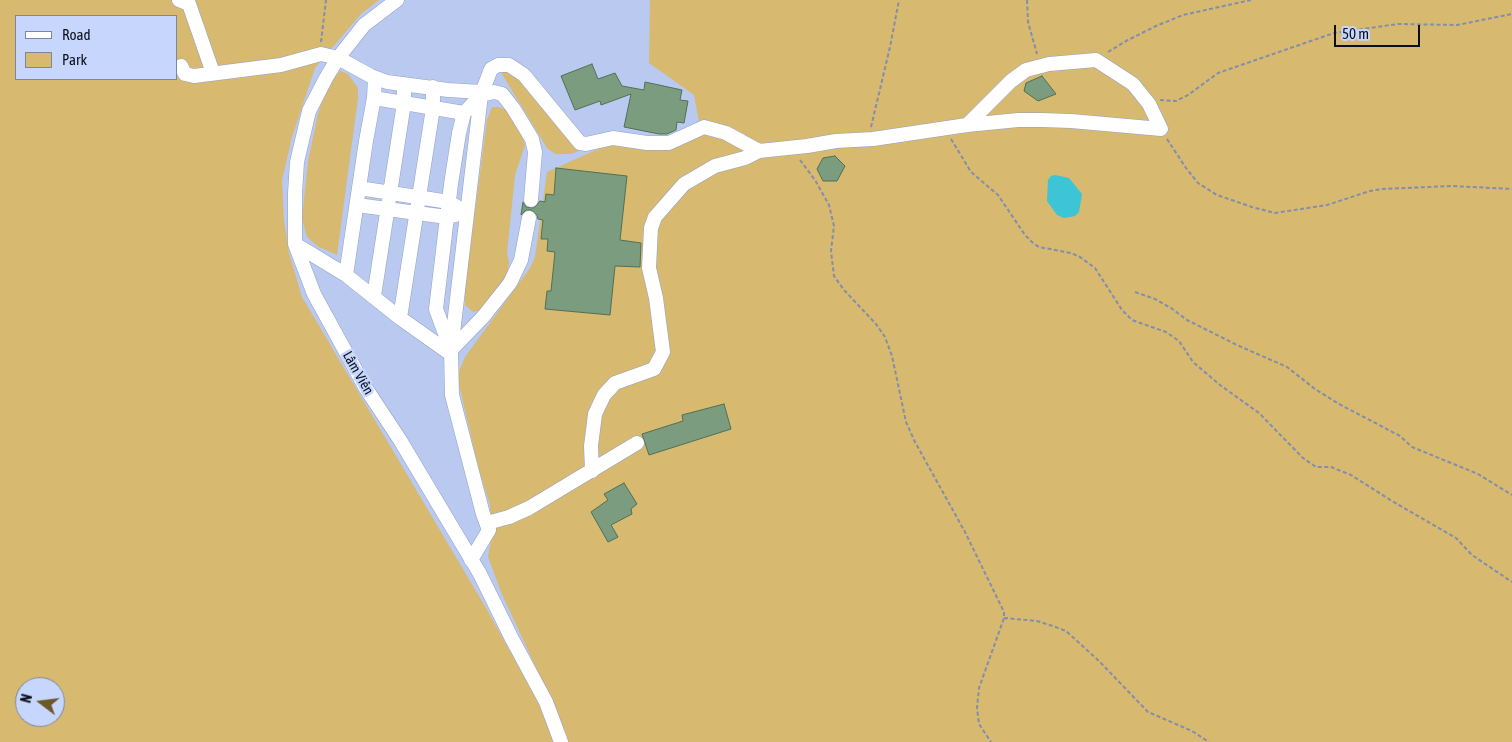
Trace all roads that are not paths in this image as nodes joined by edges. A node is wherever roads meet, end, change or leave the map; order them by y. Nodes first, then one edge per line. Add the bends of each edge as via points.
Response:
1 (179, 0) edge
2 (397, 0) edge
3 (338, 58) junction
4 (181, 66) dead end
5 (213, 73) junction
6 (375, 78) junction
7 (404, 84) junction
8 (433, 87) junction
9 (482, 93) junction
10 (374, 98) junction
11 (404, 103) junction
12 (433, 108) junction
13 (464, 113) junction
14 (967, 125) junction
15 (759, 151) junction
16 (360, 188) junction
17 (391, 192) junction
18 (420, 197) junction
19 (531, 200) dead end
20 (449, 202) junction
21 (357, 205) junction
22 (388, 209) junction
23 (417, 213) junction
24 (467, 214) junction
25 (447, 217) junction
26 (529, 218) dead end
27 (295, 244) junction
28 (346, 275) junction
29 (374, 296) junction
30 (400, 318) junction
31 (451, 352) junction
32 (637, 443) dead end
33 (592, 471) junction
34 (487, 524) junction
35 (471, 560) junction
36 (561, 742) edge

1 - 5 street via 189,4
2 - 3 street, Lâm Viên via 364,25
3 - 5 street via 320,54 281,64
3 - 6 street
3 - 27 street, Lâm Viên via 309,111 297,162
4 - 5 street via 188,76
6 - 7 street
6 - 10 street
7 - 8 street
7 - 11 street
8 - 9 street
8 - 12 street
9 - 13 street
9 - 15 street via 491,69 509,65 524,75 580,143 613,138 669,144 704,127 726,133
9 - 19 street via 502,94 532,139 535,152
9 - 24 street
10 - 11 street
10 - 16 street
11 - 12 street
11 - 17 street
12 - 13 street
12 - 18 street
13 - 20 street
14 - 14 street via 1026,70 1096,60 1133,84 1149,104 1161,129 1048,120
14 - 15 street via 869,140
15 - 33 street via 715,166 684,184 655,217 651,228 649,268 662,352 654,369 615,384 604,395 595,414 590,446
16 - 17 street
16 - 21 street
17 - 18 street
17 - 22 street
18 - 20 street
18 - 23 street
20 - 24 street
20 - 25 street
21 - 22 street
21 - 28 street
22 - 23 street
22 - 29 street
23 - 25 street
23 - 30 street
24 - 25 street
24 - 31 street
25 - 31 street via 436,309
26 - 31 street via 521,260 510,283
27 - 28 street
27 - 35 street, Lâm Viên via 314,294 365,387
28 - 29 street
29 - 30 street
30 - 31 street
31 - 34 street via 452,395
32 - 33 street
33 - 34 street via 529,508
34 - 35 street via 489,530
35 - 36 street, Lâm Viên via 546,702

